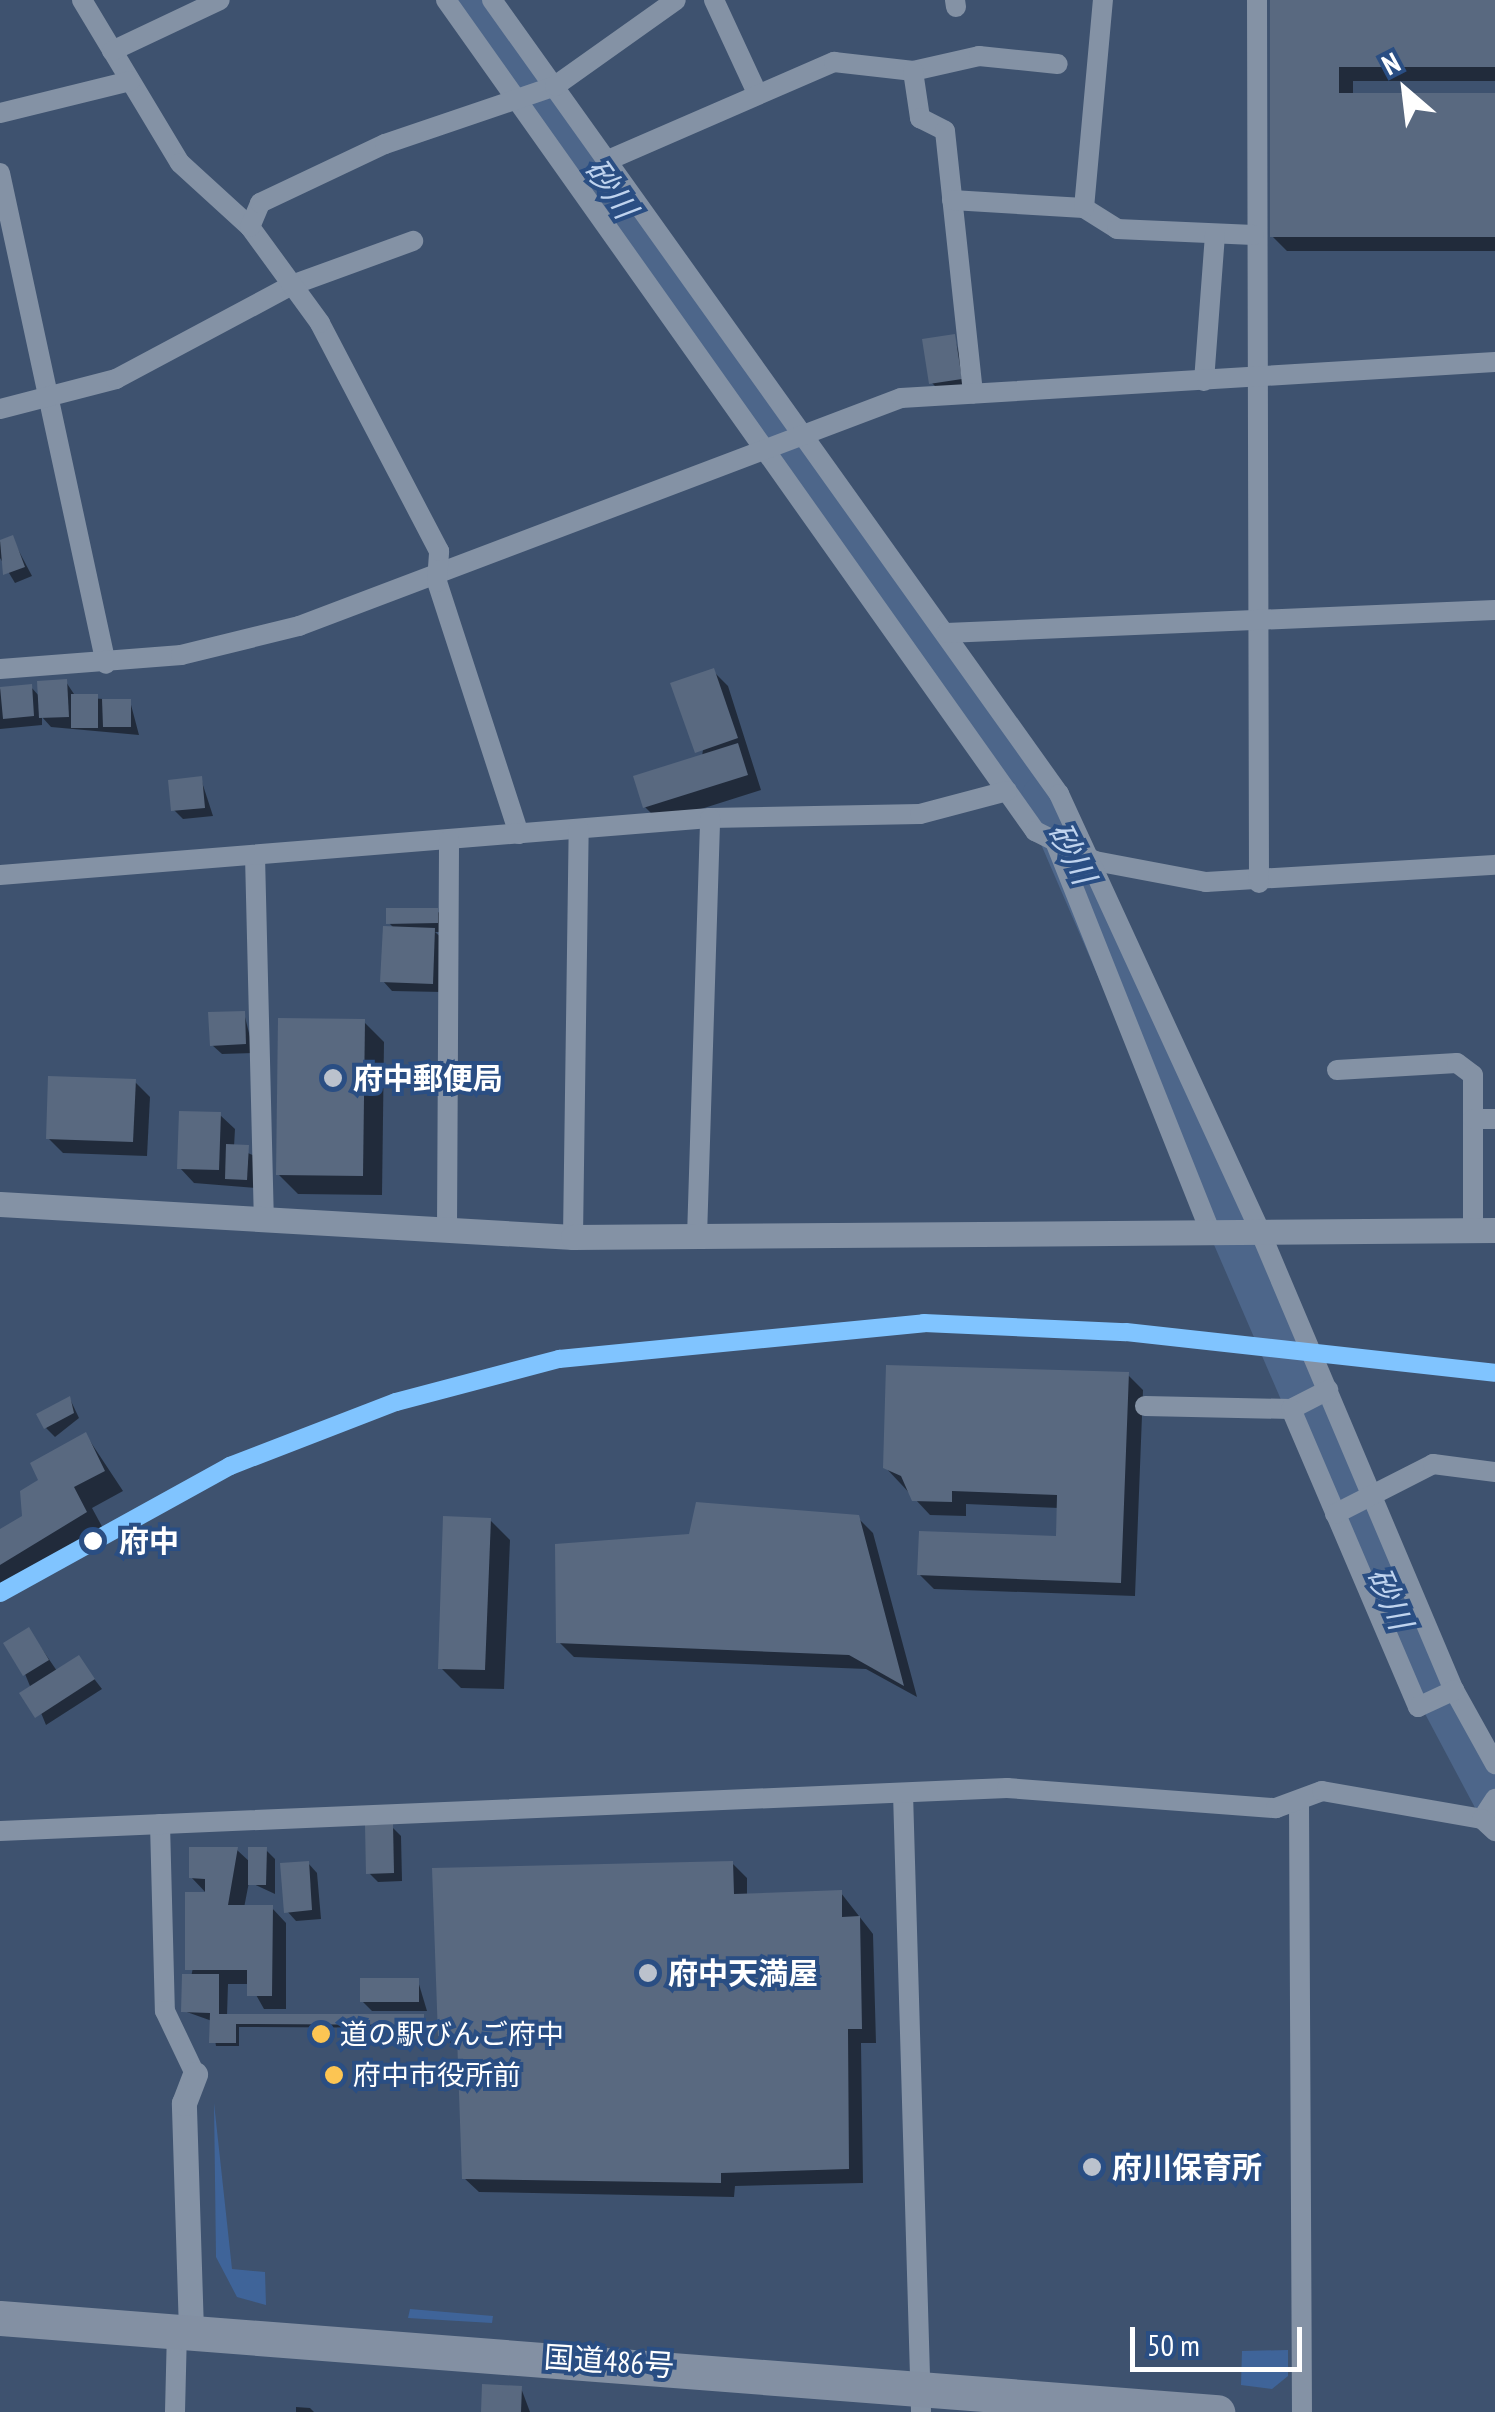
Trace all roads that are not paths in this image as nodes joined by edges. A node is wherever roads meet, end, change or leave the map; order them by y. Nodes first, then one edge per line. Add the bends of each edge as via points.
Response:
1 (82, 0) edge
2 (220, 0) edge
3 (446, 0) edge
4 (492, 0) edge
5 (676, 0) edge
6 (714, 0) edge
7 (1104, 0) edge
8 (1257, 0) edge
9 (112, 51) junction
10 (1058, 64) dead end
11 (913, 71) junction
12 (130, 81) junction
13 (555, 86) junction
14 (757, 94) junction
15 (519, 104) junction
16 (0, 113) edge
17 (606, 160) junction
18 (0, 173) edge
19 (952, 200) junction
20 (1084, 208) junction
21 (250, 227) junction
22 (1216, 234) junction
23 (1254, 236) junction
24 (413, 242) dead end
25 (292, 284) junction
26 (1495, 362) edge
27 (1256, 378) junction
28 (1204, 380) junction
29 (974, 394) junction
30 (49, 399) junction
31 (0, 409) edge
32 (803, 430) junction
33 (765, 450) junction
34 (442, 570) junction
35 (1495, 610) edge
36 (1255, 621) junction
37 (946, 633) junction
38 (106, 664) junction
39 (0, 669) edge
40 (1007, 791) junction
41 (710, 818) junction
42 (579, 829) junction
43 (519, 834) junction
44 (449, 840) junction
45 (1056, 844) junction
46 (256, 856) junction
47 (1096, 861) junction
48 (1495, 864) edge
49 (0, 875) edge
50 (1259, 883) junction
51 (1337, 1070) dead end
52 (1484, 1119) edge
53 (0, 1204) edge
54 (264, 1220) junction
55 (446, 1230) junction
56 (1484, 1230) edge
57 (1211, 1233) junction
58 (573, 1236) junction
59 (1262, 1236) junction
60 (697, 1237) junction
61 (1328, 1390) junction
62 (1144, 1406) dead end
63 (1290, 1409) junction
64 (1495, 1472) edge
65 (1372, 1491) junction
66 (1336, 1514) junction
67 (1454, 1690) junction
68 (1495, 1764) edge
69 (903, 1793) junction
70 (1299, 1800) junction
71 (1495, 1800) edge
72 (160, 1824) junction
73 (1488, 1825) edge
74 (0, 1832) edge
75 (195, 2074) joint
76 (0, 2318) edge
77 (184, 2330) junction
78 (920, 2399) edge
79 (175, 2412) edge
80 (1217, 2412) edge
81 (1302, 2412) edge

1 - 9 street
2 - 9 street
3 - 15 street
4 - 13 street
5 - 13 street
6 - 14 street
7 - 20 street
8 - 23 street
9 - 12 street
10 - 11 street via 979,56
11 - 14 street via 834,62
11 - 19 street via 920,118 945,131
12 - 16 street
12 - 21 street via 180,164
13 - 15 street
13 - 17 street
14 - 17 street
15 - 21 street via 384,144 260,203
15 - 33 street
17 - 32 street
18 - 30 street
19 - 20 street
19 - 29 street
20 - 22 street via 1117,229
21 - 25 street
22 - 23 street
22 - 28 street
23 - 27 street
24 - 25 street
25 - 30 street via 116,379
25 - 34 street
26 - 27 street
27 - 28 street
27 - 36 street
28 - 29 street
29 - 32 street via 902,398
30 - 31 street
30 - 38 street
32 - 33 street
32 - 37 street
33 - 34 street
33 - 40 street
34 - 38 street via 299,626
34 - 43 street via 438,582
35 - 36 street
36 - 37 street
36 - 50 street
37 - 47 street
38 - 39 street
40 - 41 street via 920,814
40 - 45 street
41 - 42 street
41 - 60 street
42 - 43 street
42 - 58 street
43 - 44 street
44 - 46 street
44 - 55 street
45 - 47 street
45 - 57 street
46 - 49 street
46 - 54 street
47 - 50 street
47 - 59 street
48 - 50 street
51 - 52 street via 1457,1063 1474,1075
52 - 56 street
53 - 54 street
54 - 55 street
55 - 58 street
56 - 59 street
57 - 59 street
57 - 60 street
58 - 60 street
59 - 61 street
61 - 63 street
61 - 65 street
62 - 63 street
63 - 66 street
64 - 65 street via 1433,1464
65 - 66 street
65 - 67 street
66 - 67 street via 1418,1707
67 - 68 street
69 - 70 street via 1007,1788 1276,1808
69 - 72 street
69 - 78 street
70 - 73 street via 1322,1792
70 - 81 street
71 - 73 street
72 - 74 street
72 - 75 street via 165,2011
75 - 77 street via 184,2103
76 - 77 highway, 国道486号
77 - 78 highway, 国道486号
77 - 79 street
78 - 80 highway, 国道486号

